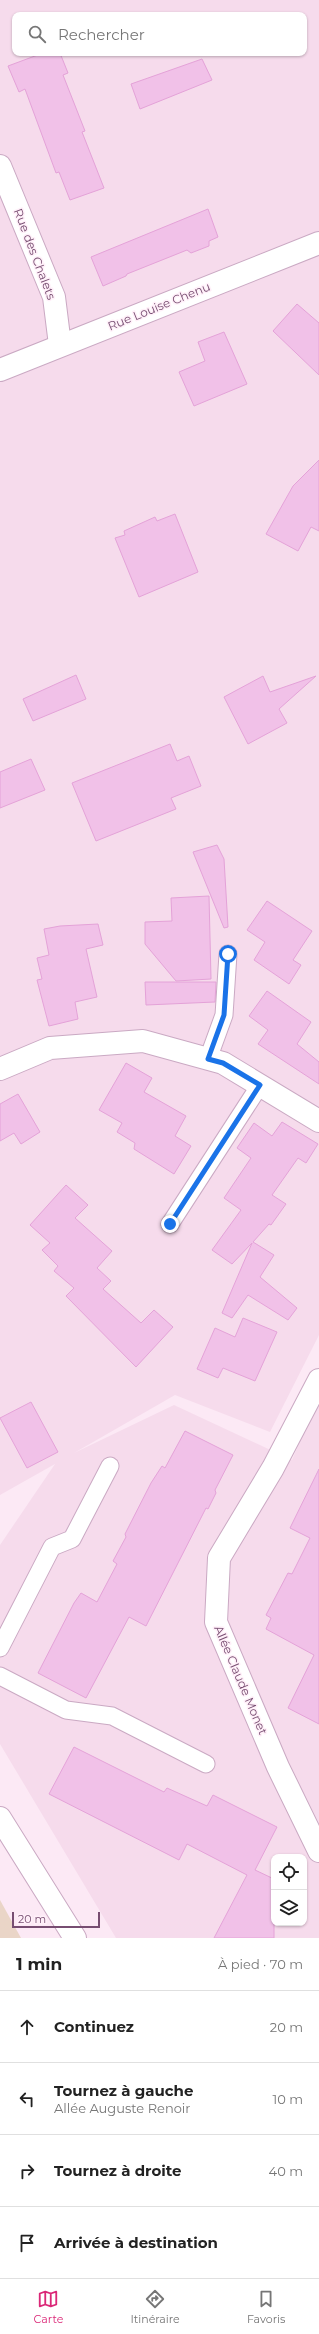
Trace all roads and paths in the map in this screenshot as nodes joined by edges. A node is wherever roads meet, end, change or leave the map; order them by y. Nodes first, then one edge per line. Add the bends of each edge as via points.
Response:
1 (0, 166) edge
2 (319, 243) edge
3 (60, 345) junction
4 (0, 370) edge
5 (228, 954) dead end
6 (208, 1059) junction
7 (0, 1069) edge
8 (260, 1085) junction
9 (319, 1121) edge
10 (170, 1224) dead end
11 (319, 1380) edge
12 (110, 1466) dead end
13 (0, 1648) edge
14 (0, 1676) edge
15 (206, 1764) dead end
16 (0, 1818) edge
17 (319, 1851) edge
18 (75, 1938) edge

1 - 3 street, Rue des Chalets via 54,297
2 - 3 street, Rue Louise Chenu
3 - 4 street, Rue Louise Chenu
5 - 6 lane via 224,1015
6 - 7 street via 143,1041 50,1048
6 - 8 street via 223,1063
8 - 9 street
8 - 10 lane
11 - 17 street, Allée Claude Monet via 273,1468 219,1558 216,1622 278,1767
12 - 13 lane via 72,1539 52,1547
14 - 15 lane via 66,1710 112,1716
16 - 18 street

